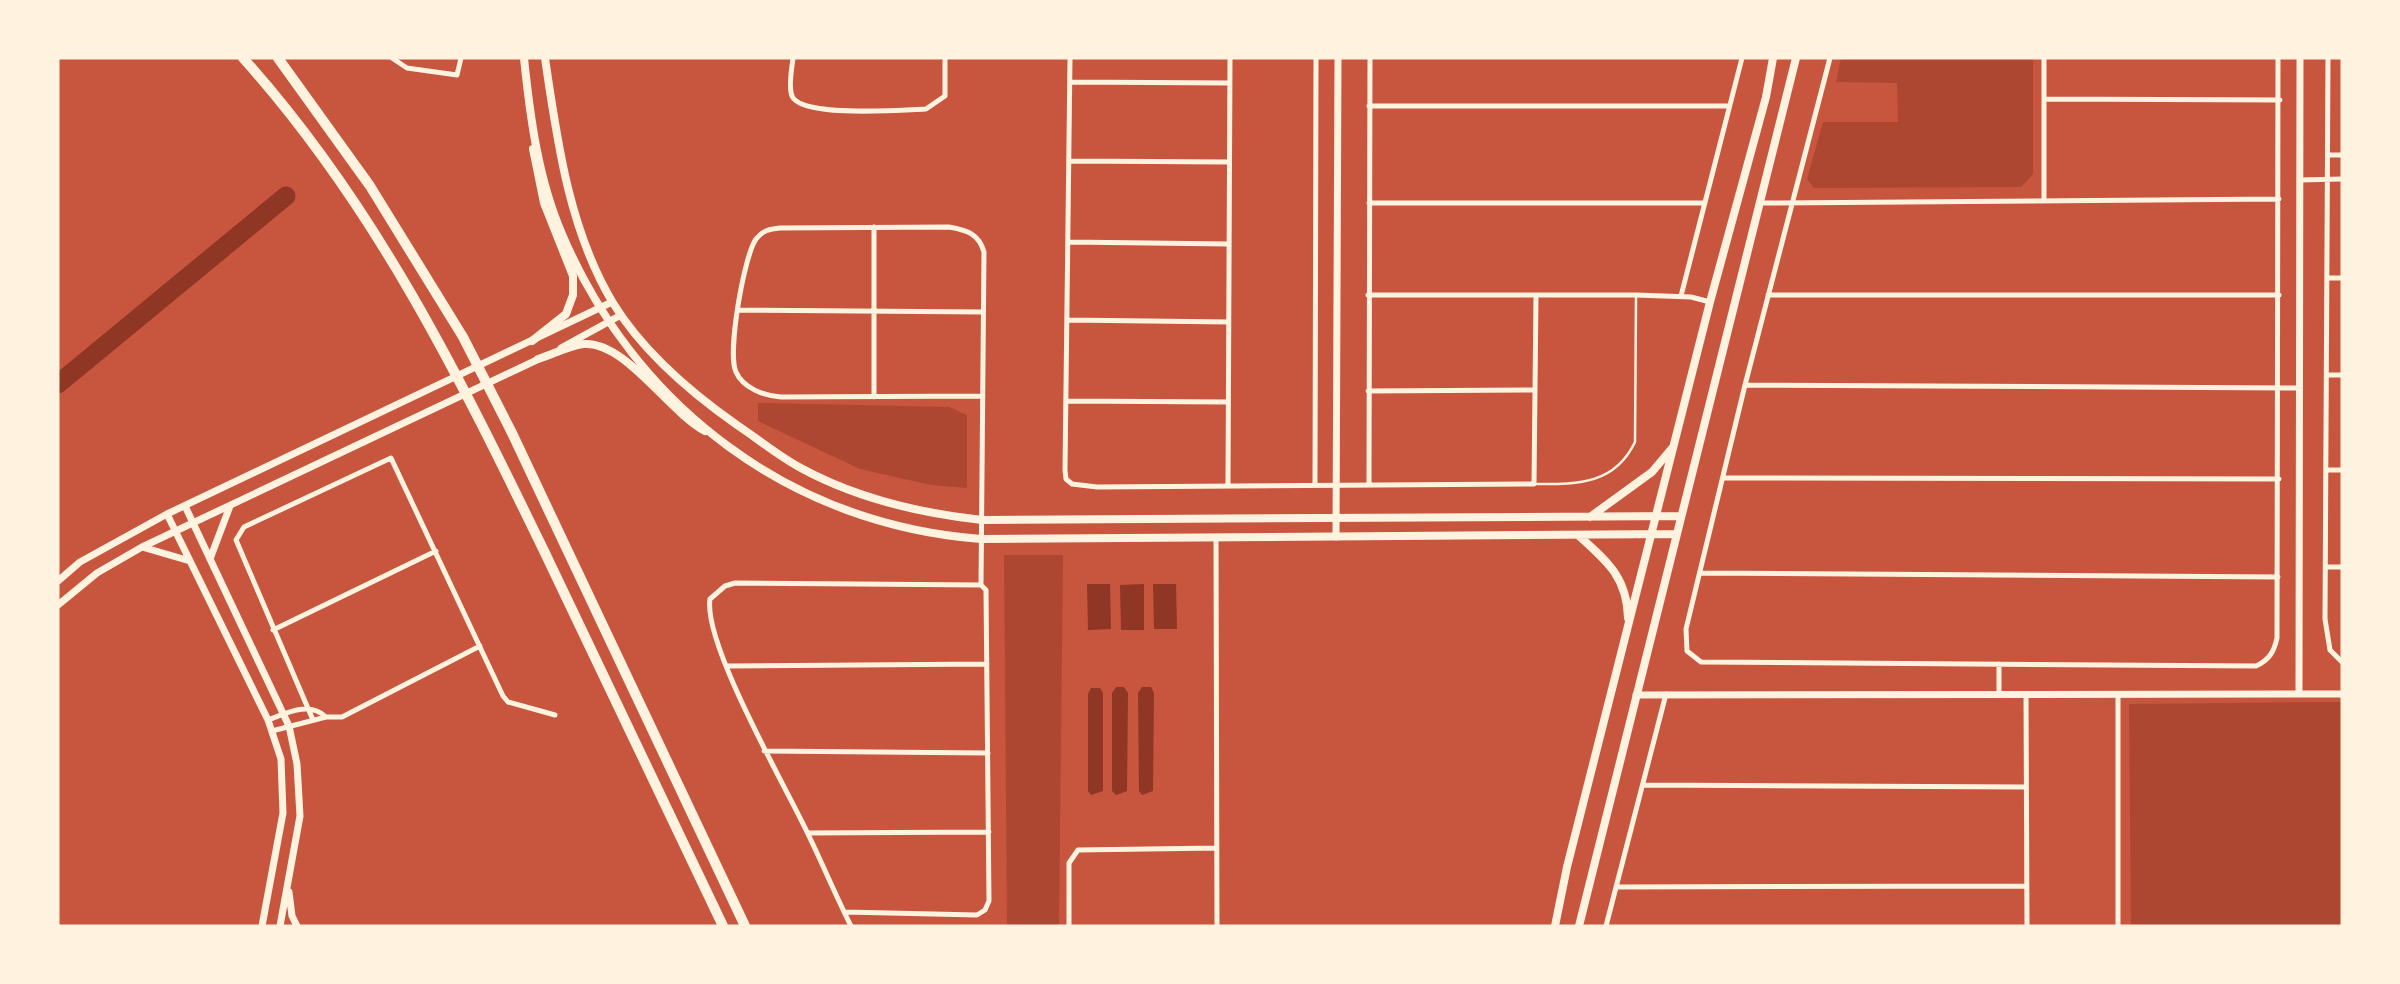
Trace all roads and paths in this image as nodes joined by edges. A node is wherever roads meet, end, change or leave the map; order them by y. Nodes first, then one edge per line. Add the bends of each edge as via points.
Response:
1 (243, 58) edge
2 (278, 58) edge
3 (392, 58) edge
4 (461, 58) edge
5 (524, 58) edge
6 (545, 58) edge
7 (793, 58) edge
8 (945, 58) edge
9 (1070, 58) edge
10 (1230, 58) edge
11 (1315, 58) edge
12 (1338, 58) edge
13 (1370, 58) edge
14 (1742, 58) edge
15 (1773, 58) edge
16 (1796, 58) edge
17 (1830, 58) edge
18 (2044, 58) edge
19 (2278, 58) edge
20 (2300, 58) edge
21 (2328, 58) edge
22 (1070, 82) junction
23 (1230, 83) junction
24 (2044, 99) junction
25 (2280, 100) junction
26 (1369, 106) junction
27 (1729, 106) junction
28 (531, 128) junction
29 (2328, 155) junction
30 (2342, 155) edge
31 (1069, 161) junction
32 (1229, 162) junction
33 (2328, 179) junction
34 (2342, 179) edge
35 (2300, 180) junction
36 (2279, 199) junction
37 (2044, 201) junction
38 (1792, 202) junction
39 (1369, 203) junction
40 (1762, 203) junction
41 (1705, 204) junction
42 (874, 227) junction
43 (1068, 242) junction
44 (1229, 244) junction
45 (2327, 278) junction
46 (2342, 278) edge
47 (1368, 295) junction
48 (1636, 295) junction
49 (1768, 295) junction
50 (2279, 295) junction
51 (1536, 296) junction
52 (1681, 296) junction
53 (612, 302) junction
54 (1710, 302) junction
55 (599, 309) junction
56 (739, 310) junction
57 (874, 311) junction
58 (983, 312) junction
59 (621, 315) junction
60 (1067, 320) junction
61 (1229, 322) junction
62 (608, 324) junction
63 (532, 341) junction
64 (538, 359) junction
65 (2327, 374) junction
66 (2342, 374) edge
67 (1745, 385) junction
68 (2279, 388) junction
69 (2299, 388) junction
70 (1534, 390) junction
71 (1368, 391) junction
72 (983, 396) junction
73 (874, 397) junction
74 (1066, 401) junction
75 (1228, 402) junction
76 (719, 439) junction
77 (1676, 443) junction
78 (2326, 470) junction
79 (2342, 470) edge
80 (1723, 478) junction
81 (2279, 479) junction
82 (1534, 484) junction
83 (1315, 485) junction
84 (1337, 485) junction
85 (1369, 485) junction
86 (1228, 486) junction
87 (231, 505) junction
88 (185, 506) junction
89 (167, 514) junction
90 (1658, 516) junction
91 (1680, 516) junction
92 (1590, 517) junction
93 (1336, 519) junction
94 (982, 520) junction
95 (1207, 520) junction
96 (193, 523) junction
97 (176, 531) junction
98 (1677, 534) junction
99 (1578, 535) junction
100 (1653, 535) junction
101 (1336, 537) junction
102 (1216, 538) junction
103 (981, 539) junction
104 (142, 547) junction
105 (436, 551) junction
106 (210, 559) junction
107 (190, 561) junction
108 (2326, 567) junction
109 (2342, 567) edge
110 (1700, 573) junction
111 (2278, 577) junction
112 (58, 580) edge
113 (981, 585) junction
114 (58, 605) edge
115 (273, 630) junction
116 (1629, 630) junction
117 (480, 646) junction
118 (2342, 662) edge
119 (987, 664) junction
120 (1999, 664) junction
121 (727, 666) junction
122 (1667, 694) junction
123 (1999, 694) junction
124 (2026, 694) junction
125 (2118, 694) junction
126 (2298, 694) junction
127 (2342, 694) edge
128 (1636, 695) junction
129 (307, 708) junction
130 (284, 714) junction
131 (555, 715) dead end
132 (326, 717) junction
133 (268, 720) junction
134 (313, 720) junction
135 (289, 726) junction
136 (272, 731) junction
137 (764, 751) junction
138 (988, 753) junction
139 (1643, 785) junction
140 (2026, 787) junction
141 (989, 832) junction
142 (808, 833) junction
143 (1217, 848) junction
144 (288, 881) junction
145 (2027, 886) junction
146 (1617, 887) junction
147 (845, 912) junction
148 (262, 926) edge
149 (280, 926) edge
150 (297, 926) edge
151 (723, 926) edge
152 (745, 926) edge
153 (851, 926) edge
154 (1069, 926) edge
155 (1217, 926) edge
156 (1555, 926) edge
157 (1579, 926) edge
158 (1606, 926) edge
159 (2027, 926) edge
160 (2118, 926) edge

1 - 151 highway via 289,109 364,217 444,348
2 - 152 highway via 370,186 463,337
3 - 4 street via 407,68 457,75
5 - 28 main road
6 - 53 main road via 569,194
7 - 8 street via 793,100 811,110 926,109 945,96
9 - 22 street
10 - 23 street
11 - 83 street
12 - 84 street
13 - 26 street
14 - 27 street
15 - 54 main road
16 - 40 main road
17 - 38 street
18 - 24 street
19 - 25 street
20 - 35 street
21 - 29 street
22 - 23 street
22 - 31 street
23 - 32 street
24 - 25 street
24 - 37 street
25 - 36 street
26 - 27 street
26 - 39 street
27 - 41 street
28 - 55 main road via 560,231
28 - 63 main road via 544,204 573,276 566,314
29 - 30 street
29 - 33 street
31 - 32 street
31 - 43 street
32 - 44 street
33 - 34 street
33 - 35 street
33 - 45 street
35 - 69 street
36 - 37 street
36 - 50 street
37 - 38 street
38 - 40 street
38 - 49 street
39 - 41 street
39 - 47 street
40 - 91 main road
41 - 52 street
42 - 56 street via 780,228 762,233 748,258
42 - 57 street
42 - 58 street via 949,227 974,234 984,252
43 - 44 street
43 - 60 street
44 - 61 street
45 - 46 street
45 - 65 street
47 - 51 street
47 - 71 street
48 - 51 street
48 - 52 street
48 - 82 lane via 1634,442 1630,451 1615,467 1584,484
49 - 50 street
49 - 67 street
50 - 68 street
51 - 70 street
52 - 54 street
53 - 55 street
53 - 59 main road
54 - 77 main road
55 - 62 main road
55 - 63 street
56 - 57 street
56 - 73 street via 732,357 737,375 749,387 771,397
57 - 58 street
57 - 73 street
58 - 72 street
59 - 62 street
59 - 94 main road via 692,393 798,467 871,498
60 - 61 street
60 - 74 street
61 - 75 street
62 - 64 street
62 - 76 main road via 673,398
63 - 88 street
64 - 76 main road via 583,344 603,346 619,355 687,419
64 - 87 street
65 - 66 street
65 - 78 street
67 - 68 street
67 - 80 street
68 - 69 street
68 - 81 street
69 - 126 street
70 - 71 street
70 - 82 street
71 - 85 street
72 - 73 street
72 - 94 street
74 - 75 street
74 - 86 street via 1066,479 1072,484
75 - 86 street
76 - 103 main road via 797,490 844,510 914,531
77 - 90 main road
77 - 92 main road via 1652,472
78 - 79 street
78 - 108 street
80 - 81 street
80 - 110 street
81 - 111 street
82 - 85 street
83 - 84 street
83 - 86 street
84 - 85 street
84 - 93 street
87 - 96 street
87 - 106 street
88 - 89 street
88 - 96 street
89 - 97 street
89 - 112 street via 80,562
90 - 91 main road
90 - 92 main road
90 - 100 main road
91 - 98 main road
92 - 93 main road
93 - 95 main road
93 - 101 street
94 - 95 main road
94 - 103 street
95 - 102 main road
96 - 97 street
96 - 106 street
97 - 104 street
97 - 107 street
98 - 100 main road
98 - 128 main road
99 - 100 main road
99 - 101 main road
99 - 116 main road via 1620,578 1628,596
100 - 116 main road
101 - 102 main road
102 - 103 main road
102 - 143 street
103 - 113 street
104 - 107 street
104 - 114 street via 97,573
105 - 115 street
105 - 115 street via 391,458 244,527 236,540 240,555
105 - 117 street
106 - 130 street
107 - 133 street
108 - 109 street
108 - 118 street via 2326,640
110 - 111 street
110 - 120 street via 1685,641 1692,658 1711,663
111 - 120 street via 2275,649 2256,666
113 - 119 street via 986,590
113 - 121 street via 725,586 710,599 708,609
115 - 129 street
116 - 156 main road
117 - 131 street via 508,702
117 - 132 street via 342,717
119 - 121 street
119 - 138 street
120 - 123 street
121 - 137 street
122 - 123 street
122 - 128 street
122 - 139 street
123 - 124 street
124 - 125 street
124 - 140 street
125 - 126 street
125 - 160 street
126 - 127 street
128 - 157 main road
129 - 130 street
129 - 132 street
129 - 134 street
130 - 133 street
130 - 135 street
132 - 134 street
133 - 136 street
134 - 135 street
135 - 136 street
135 - 144 street via 300,816
136 - 148 street via 281,759 283,814
137 - 138 street
137 - 142 street
138 - 141 street
139 - 140 street
139 - 146 street
140 - 145 street
141 - 142 street
141 - 147 street via 989,901 977,915
142 - 147 street
143 - 154 street via 1084,848 1074,853 1069,863
143 - 155 street
144 - 149 street
144 - 150 street via 289,905
145 - 146 street
145 - 159 street
146 - 158 street
147 - 153 street

